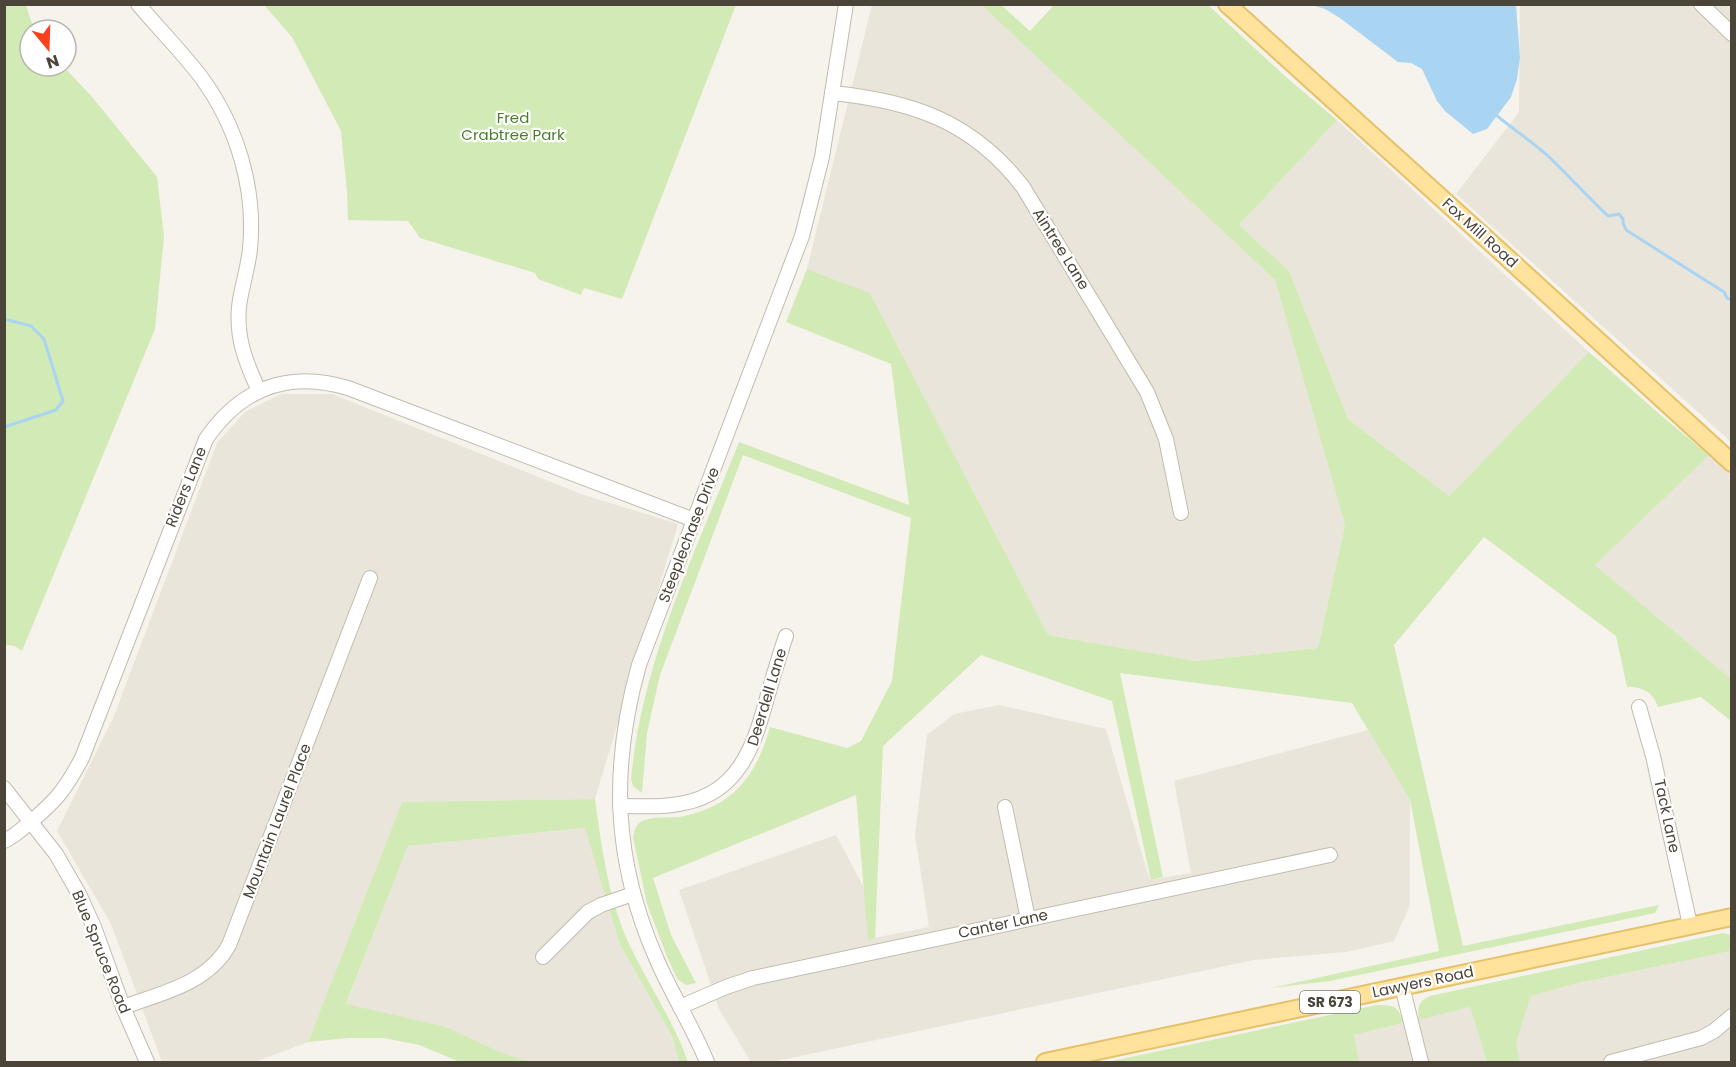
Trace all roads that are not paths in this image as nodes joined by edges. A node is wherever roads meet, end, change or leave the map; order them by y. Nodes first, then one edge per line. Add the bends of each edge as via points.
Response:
1 (138, 4) edge
2 (846, 4) edge
3 (1227, 4) edge
4 (1701, 4) edge
5 (1731, 34) edge
6 (832, 93) junction
7 (258, 391) junction
8 (1731, 464) edge
9 (1181, 513) dead end
10 (694, 520) junction
11 (370, 578) dead end
12 (786, 636) dead end
13 (1639, 707) dead end
14 (4, 788) edge
15 (620, 806) junction
16 (1005, 807) dead end
17 (31, 822) junction
18 (4, 842) edge
19 (1330, 855) dead end
20 (633, 894) junction
21 (1731, 917) edge
22 (1028, 919) junction
23 (1690, 925) junction
24 (543, 957) dead end
25 (1402, 986) junction
26 (123, 1007) junction
27 (680, 1007) junction
28 (1731, 1016) edge
29 (147, 1062) edge
30 (707, 1062) edge
31 (1045, 1062) edge
32 (1421, 1062) edge
33 (1611, 1062) edge

1 - 7 street via 200,76 223,112 237,145 251,223 239,332
2 - 6 street, Steeplechase Drive
3 - 8 main road, Fox Mill Road
4 - 5 street
6 - 9 street, Aintree Lane via 871,97 937,117 970,136 1023,187 1147,392 1166,439
6 - 10 street, Steeplechase Drive via 818,178 802,236
7 - 10 street, Riders Lane via 296,381 340,385
7 - 17 street, Riders Lane via 229,410 206,439 82,758 58,798
10 - 15 street, Steeplechase Drive via 630,698 622,742
11 - 26 street, Mountain Laurel Place via 229,945 216,964 194,981
12 - 15 street, Deerdell Lane via 756,736 729,780 686,803
13 - 23 street, Tack Lane
14 - 17 street, Blue Spruce Road
15 - 20 street, Steeplechase Drive
16 - 22 street
17 - 18 street, Riders Lane
17 - 26 street, Blue Spruce Road via 56,854 79,894
19 - 22 street, Canter Lane
20 - 24 street via 588,912
20 - 27 street, Steeplechase Drive via 657,961
21 - 23 main road, Lawyers Road / SR 673
22 - 27 street, Canter Lane via 753,978
23 - 25 main road, Lawyers Road / SR 673
25 - 31 main road, Lawyers Road / SR 673
25 - 32 street
26 - 29 street, Blue Spruce Road
27 - 30 street, Steeplechase Drive
28 - 33 street via 1701,1038

